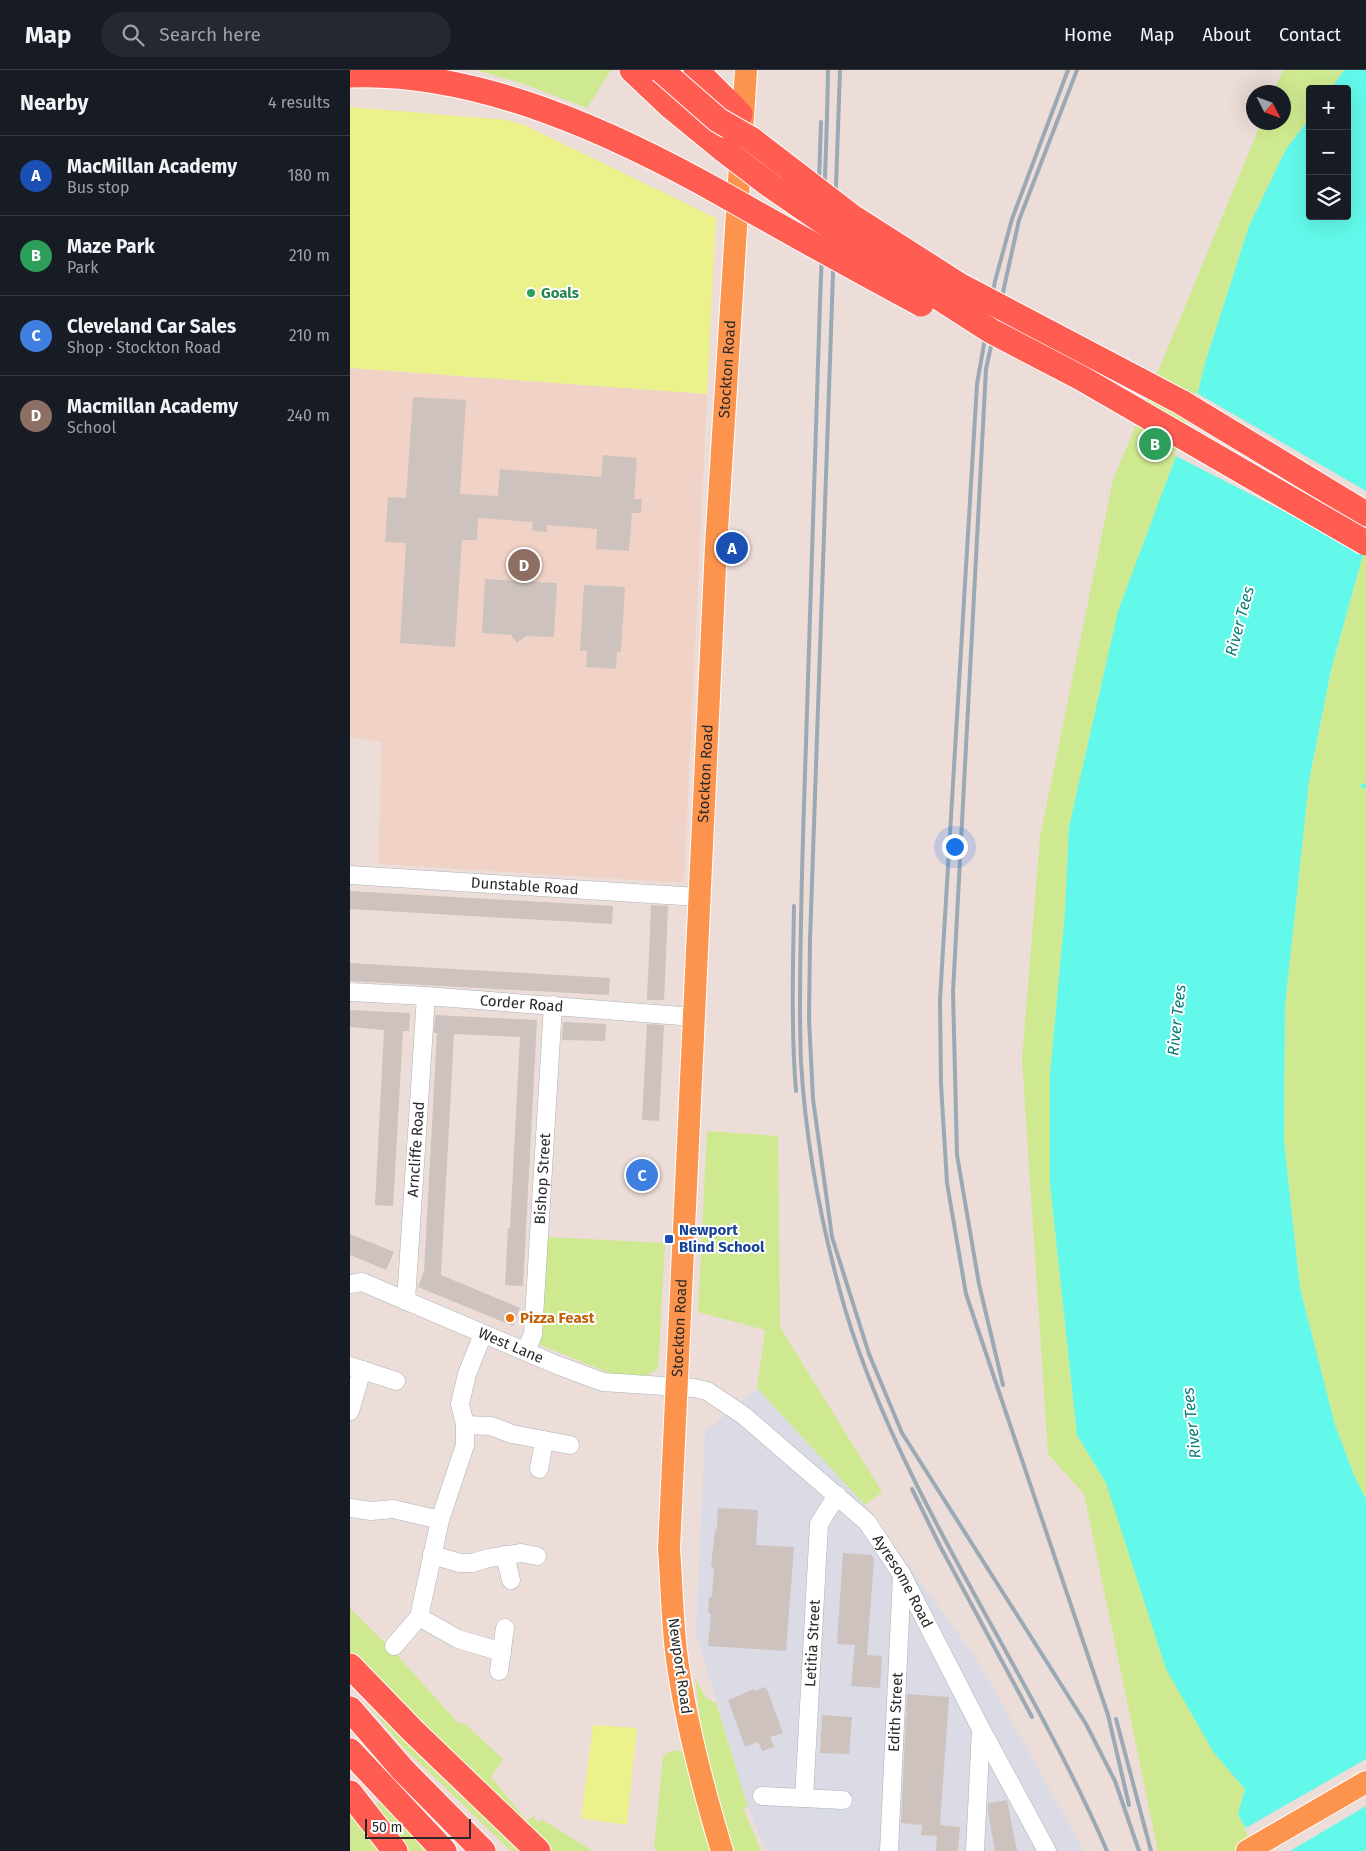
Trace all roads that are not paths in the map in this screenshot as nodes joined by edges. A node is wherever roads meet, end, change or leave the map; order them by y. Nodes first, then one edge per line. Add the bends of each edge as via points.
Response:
1 (632, 70) edge
2 (661, 70) edge
3 (696, 70) edge
4 (746, 70) edge
5 (350, 75) edge
6 (751, 139) junction
7 (991, 331) junction
8 (1366, 514) edge
9 (1366, 543) edge
10 (350, 875) edge
11 (698, 897) junction
12 (350, 992) edge
13 (426, 996) junction
14 (553, 1005) junction
15 (694, 1017) junction
16 (350, 1284) edge
17 (406, 1301) junction
18 (484, 1334) junction
19 (526, 1351) junction
20 (356, 1368) edge
21 (396, 1381) dead end
22 (677, 1388) junction
23 (350, 1411) edge
24 (465, 1426) junction
25 (544, 1442) junction
26 (570, 1445) dead end
27 (539, 1469) dead end
28 (671, 1477) joint
29 (838, 1495) junction
30 (350, 1508) edge
31 (440, 1520) junction
32 (432, 1555) junction
33 (505, 1555) junction
34 (537, 1556) dead end
35 (902, 1575) junction
36 (511, 1580) dead end
37 (419, 1617) junction
38 (505, 1628) dead end
39 (394, 1646) dead end
40 (502, 1652) junction
41 (350, 1666) edge
42 (499, 1671) dead end
43 (350, 1709) edge
44 (981, 1729) junction
45 (350, 1751) edge
46 (1366, 1782) edge
47 (350, 1793) edge
48 (762, 1796) dead end
49 (804, 1798) junction
50 (843, 1800) dead end
51 (1250, 1850) edge
52 (395, 1851) edge
53 (444, 1851) edge
54 (483, 1851) edge
55 (538, 1851) edge
56 (722, 1851) edge
57 (889, 1851) edge
58 (975, 1851) edge
59 (1047, 1851) edge

1 - 7 highway, bridge via 676,110 772,186
2 - 6 highway, bridge via 718,120
3 - 6 highway via 740,114
4 - 11 main road, Stockton Road
5 - 7 highway, bridge via 368,71 419,71 471,79 522,94 625,139 928,308
6 - 8 highway, bridge via 851,216 959,285 1181,402
7 - 9 highway, bridge via 1081,378
10 - 11 street, Dunstable Road
11 - 15 main road, Stockton Road
12 - 13 street, Corder Road
13 - 14 street, Corder Road
13 - 17 street, Arncliffe Road
14 - 15 street, Corder Road
14 - 19 street, Bishop Street via 533,1334
15 - 22 main road, Stockton Road
16 - 17 street, West Lane via 362,1282
17 - 18 street, West Lane
18 - 19 street, West Lane
18 - 24 street via 467,1374 460,1404
19 - 22 street, West Lane via 603,1382
20 - 21 street
20 - 23 street
22 - 28 main road, Stockton Road
22 - 29 street, Ayresome Road via 707,1391 743,1415
24 - 25 street via 491,1426
24 - 31 street via 465,1445
25 - 26 street
25 - 27 street
28 - 56 main road, Newport Road via 669,1549 677,1660 690,1733
29 - 35 street, Ayresome Road via 867,1522
29 - 49 street, Letitia Street via 820,1524
30 - 31 street via 371,1511 393,1509
31 - 32 street
32 - 33 street via 472,1563
32 - 37 street
33 - 34 street
33 - 36 street
35 - 44 street, Ayresome Road
35 - 57 street, Edith Street
37 - 39 street
37 - 40 street via 458,1639
38 - 40 street
40 - 42 street
41 - 55 highway
43 - 54 highway via 403,1770
44 - 58 street
44 - 59 street, Ayresome Road
45 - 53 highway
46 - 51 main road
47 - 52 highway
48 - 49 street
49 - 50 street

